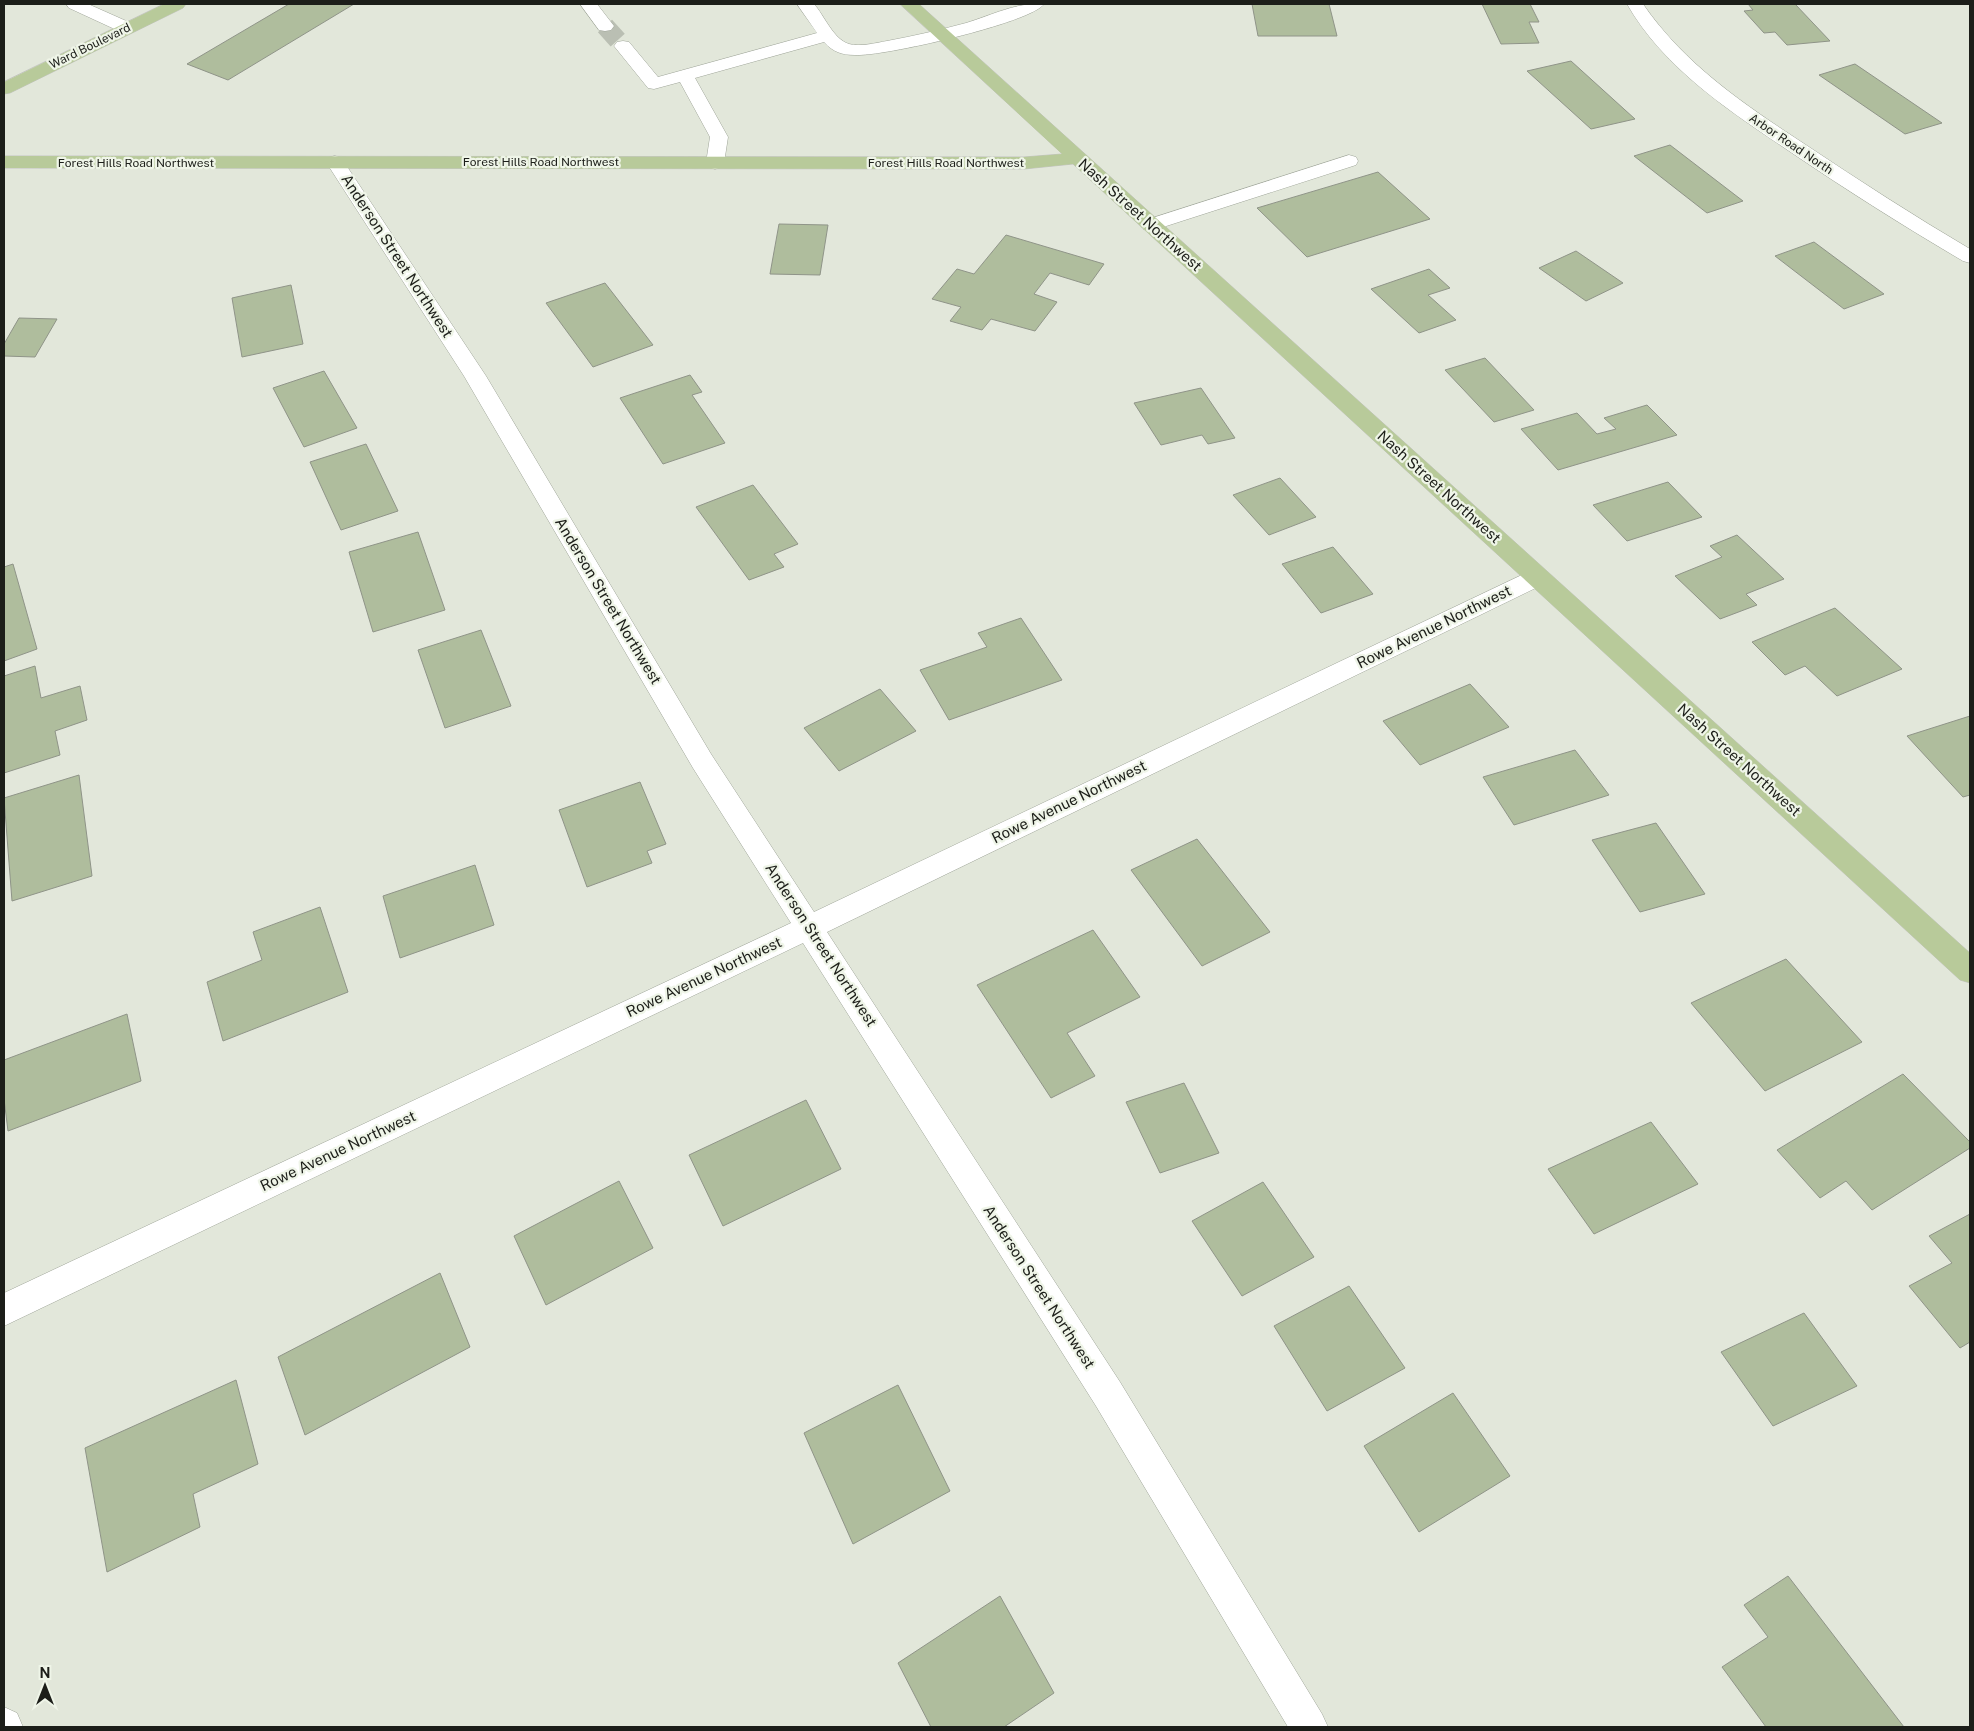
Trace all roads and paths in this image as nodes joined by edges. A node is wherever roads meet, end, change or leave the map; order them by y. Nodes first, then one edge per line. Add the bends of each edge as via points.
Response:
1 (75, 4) edge
2 (177, 4) edge
3 (588, 4) edge
4 (805, 4) edge
5 (908, 4) edge
6 (1035, 4) edge
7 (1635, 4) edge
8 (605, 26) tunnel mouth
9 (127, 28) junction
10 (941, 34) junction
11 (827, 36) junction
12 (623, 46) tunnel mouth
13 (685, 76) junction
14 (4, 89) edge
15 (1078, 158) junction
16 (1349, 161) dead end
17 (4, 162) edge
18 (336, 162) junction
19 (715, 163) junction
20 (1150, 225) junction
21 (1970, 257) edge
22 (1538, 577) junction
23 (810, 927) junction
24 (1970, 971) edge
25 (4, 1310) edge
26 (1309, 1727) edge

1 - 9 street
2 - 9 main road, Ward Boulevard
3 - 8 street
4 - 11 street via 815,14
5 - 10 main road, Nash Street Northwest
6 - 10 street via 998,19
7 - 21 street, Arbor Road North via 1662,42 1734,105 1902,217
9 - 14 main road, Ward Boulevard
10 - 11 street via 884,48 845,50
10 - 15 main road, Nash Street Northwest
11 - 13 street
12 - 13 street via 654,84
13 - 19 street via 719,137
15 - 19 main road, Forest Hills Road Northwest via 1024,163
15 - 20 main road, Nash Street Northwest
16 - 20 street
17 - 18 main road, Forest Hills Road Northwest
18 - 19 main road, Forest Hills Road Northwest
18 - 23 street, Anderson Street Northwest via 475,376 702,761
20 - 22 main road, Nash Street Northwest
22 - 23 street, Rowe Avenue Northwest
22 - 24 main road, Nash Street Northwest
23 - 25 street, Rowe Avenue Northwest
23 - 26 street, Anderson Street Northwest via 1108,1394

